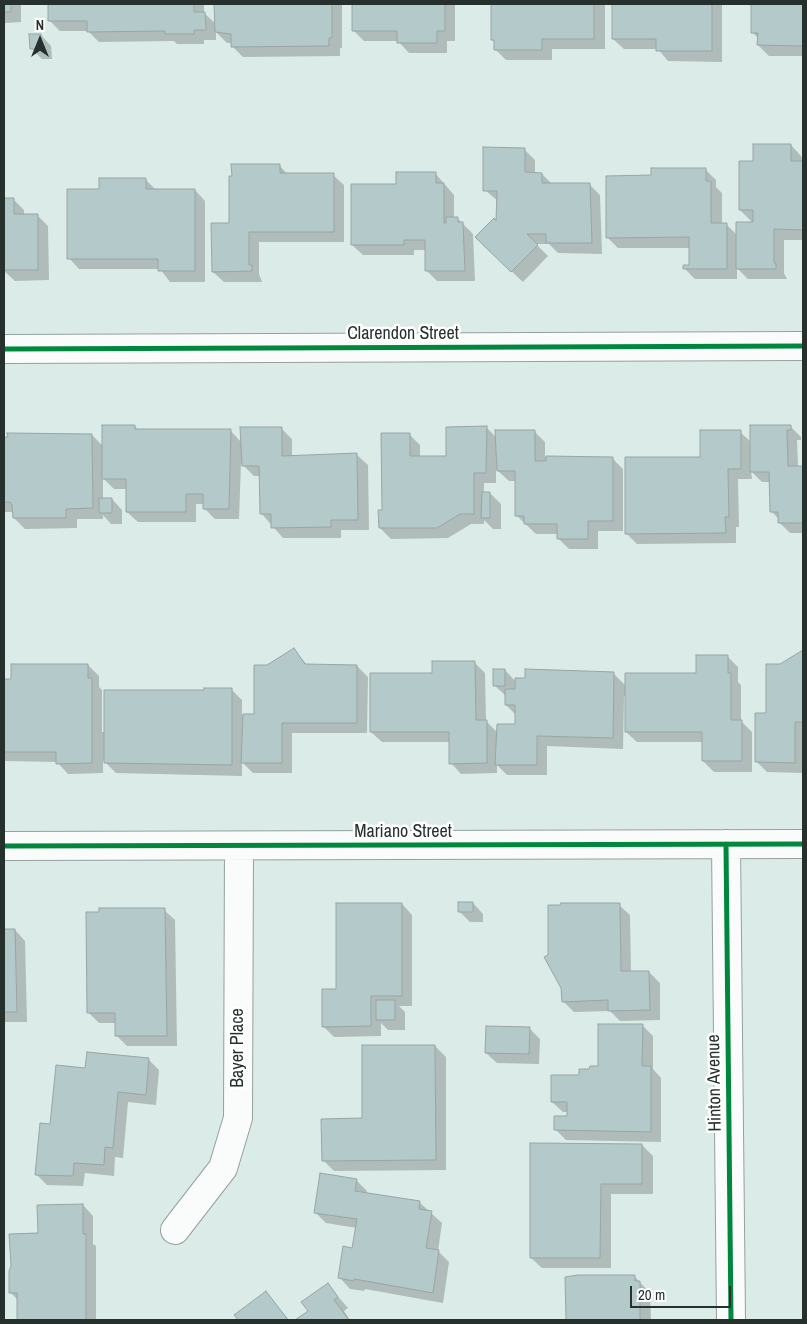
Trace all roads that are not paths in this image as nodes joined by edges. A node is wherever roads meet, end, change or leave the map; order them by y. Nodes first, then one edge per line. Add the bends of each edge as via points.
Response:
1 (803, 346) edge
2 (4, 349) edge
3 (726, 844) junction
4 (803, 844) edge
5 (4, 846) edge
6 (239, 847) junction
7 (175, 1230) dead end
8 (732, 1320) edge

1 - 2 street, Clarendon Street
3 - 4 street, Mariano Street
3 - 6 street, Mariano Street
3 - 8 street, Hinton Avenue
5 - 6 street, Mariano Street
6 - 7 street, Bayer Place via 238,1118 223,1168

